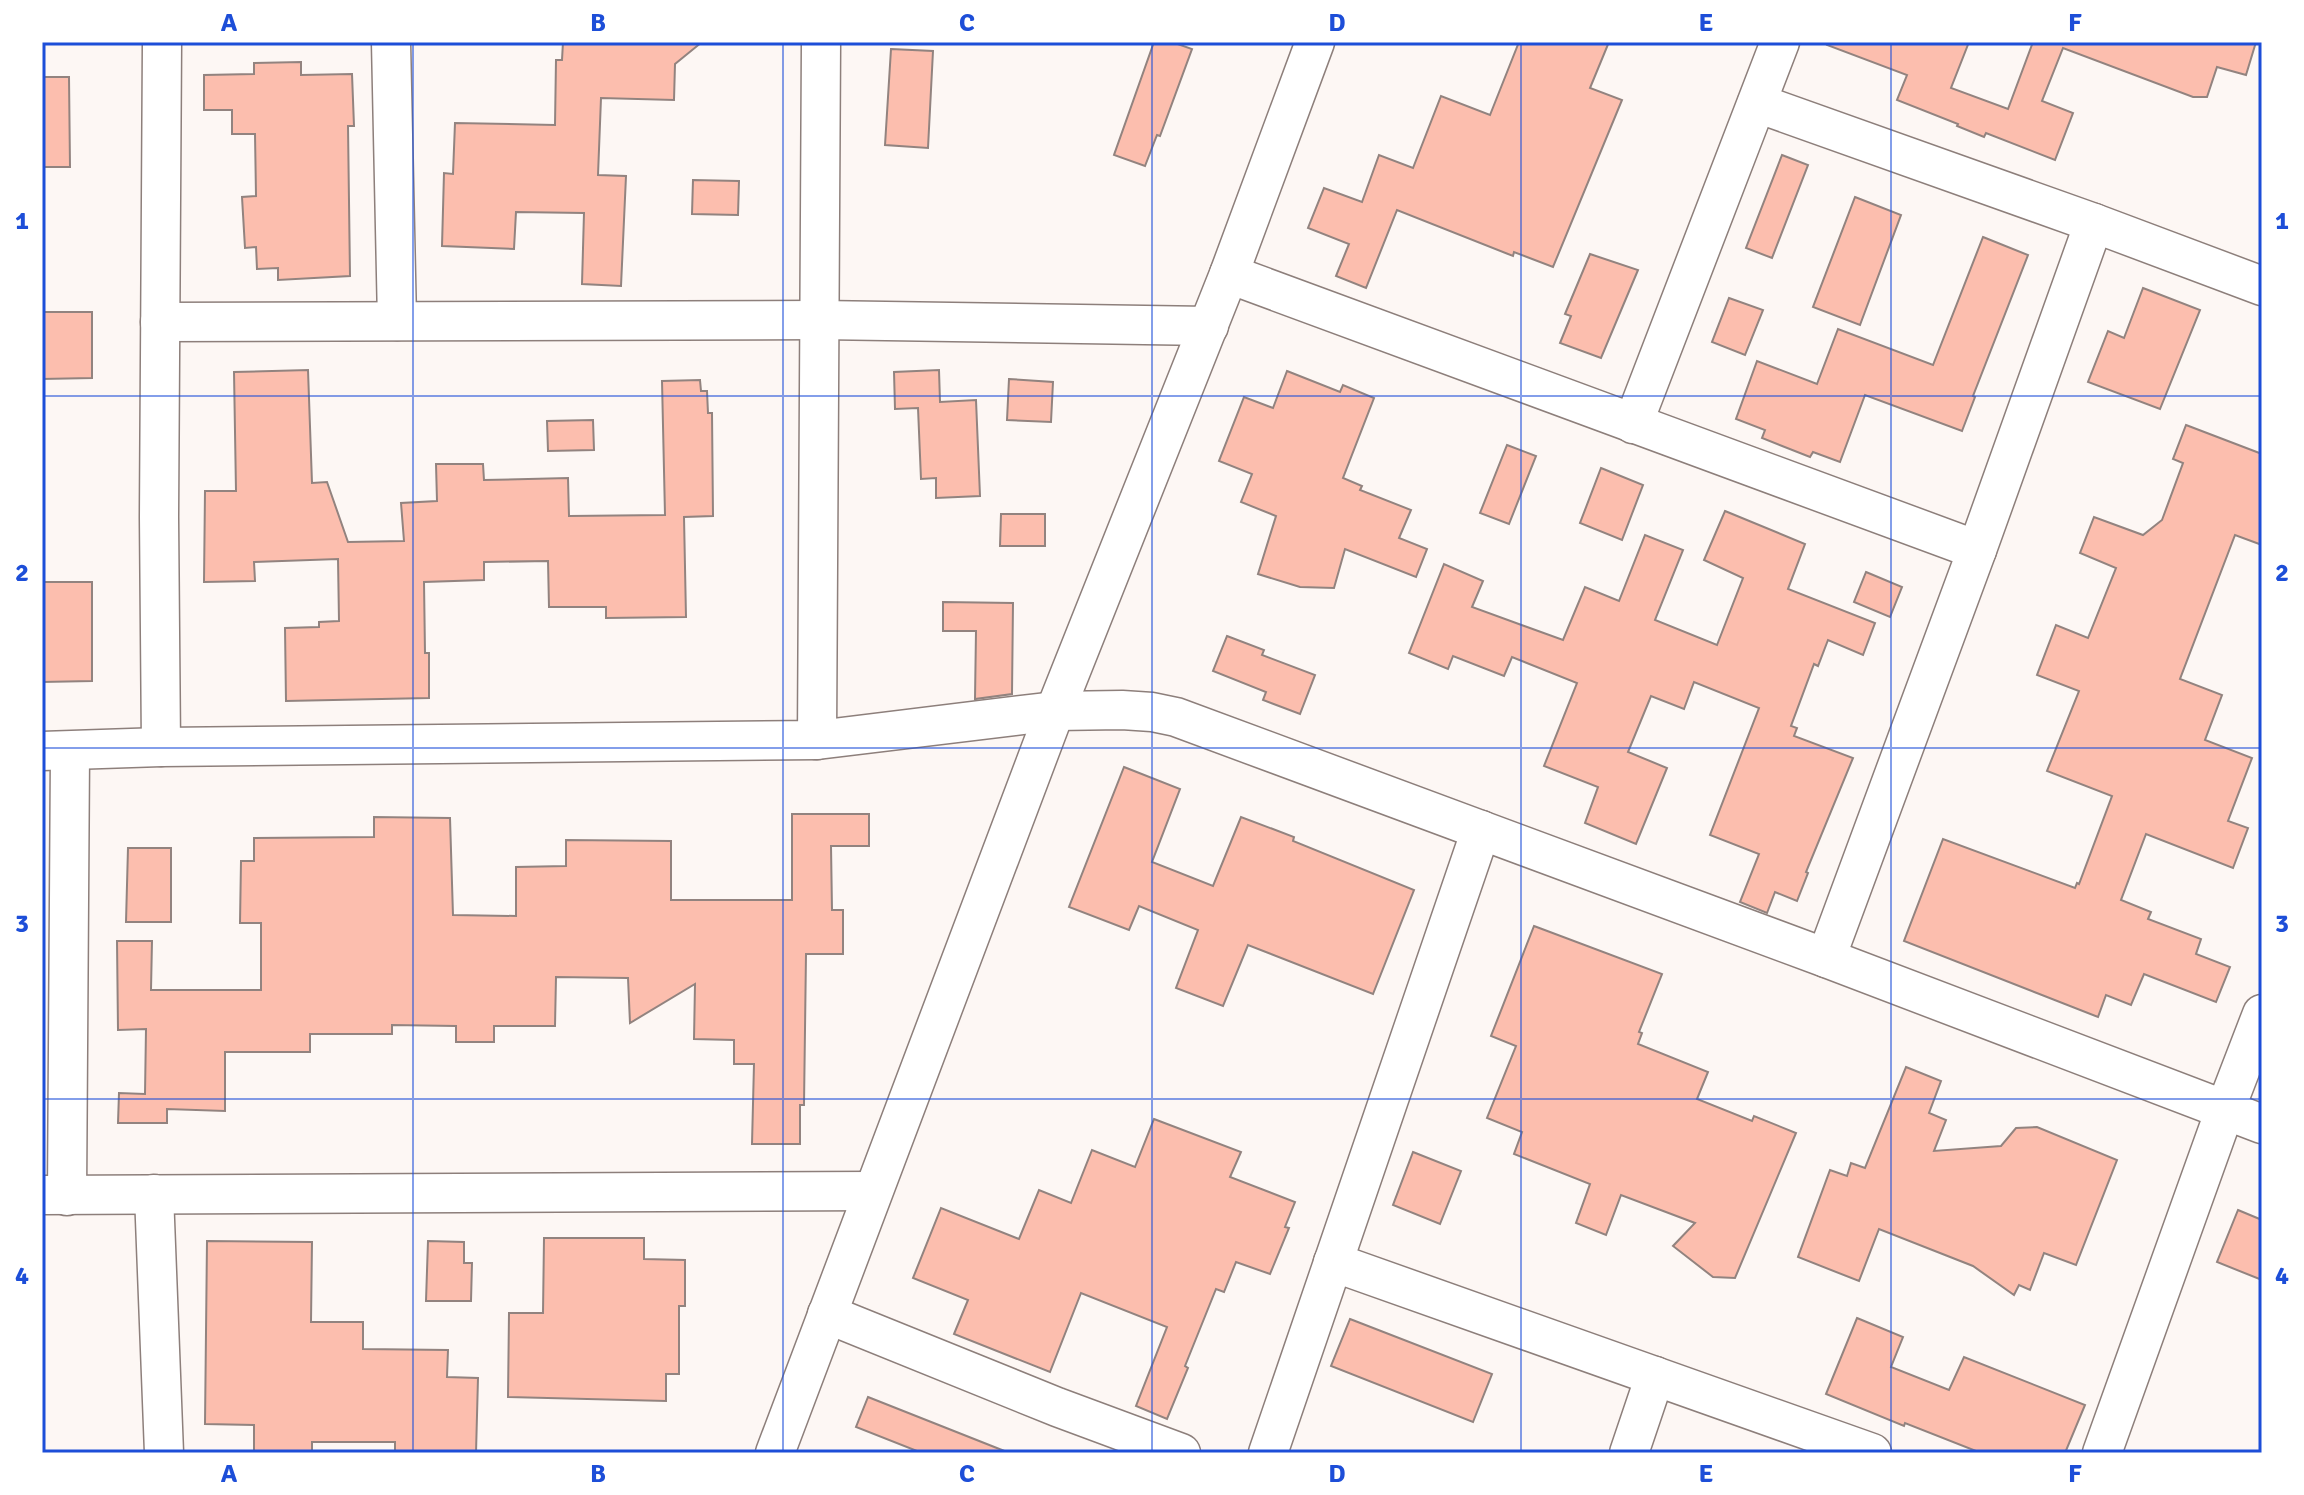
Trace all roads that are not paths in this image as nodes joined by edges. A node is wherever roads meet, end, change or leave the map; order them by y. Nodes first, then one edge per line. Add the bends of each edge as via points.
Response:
1 (162, 42) edge
2 (391, 42) edge
3 (821, 42) edge
4 (1315, 42) edge
5 (1780, 42) edge
6 (1757, 103) junction
7 (2094, 223) junction
8 (1229, 274) junction
9 (2262, 286) edge
10 (820, 320) junction
11 (397, 321) junction
12 (160, 322) junction
13 (1209, 326) junction
14 (1633, 424) junction
15 (1977, 550) junction
16 (1055, 711) junction
17 (817, 740) junction
18 (161, 747) junction
19 (56, 752) edge
20 (1481, 830) junction
21 (1826, 958) junction
22 (2262, 1014) edge
23 (2225, 1110) junction
24 (2262, 1124) edge
25 (873, 1191) junction
26 (154, 1194) junction
27 (55, 1195) edge
28 (1333, 1262) junction
29 (827, 1314) junction
30 (1655, 1376) junction
31 (164, 1453) edge
32 (775, 1453) edge
33 (1181, 1453) edge
34 (1268, 1453) edge
35 (1629, 1453) edge
36 (1872, 1453) edge
37 (2102, 1453) edge

1 - 12 street
2 - 11 street
3 - 10 street
4 - 8 street
5 - 6 street
6 - 7 street
6 - 14 street
7 - 9 street
7 - 15 street
8 - 13 street
8 - 14 street
10 - 11 street
10 - 13 street
10 - 17 street
11 - 12 street
12 - 18 street
13 - 16 street
14 - 15 street
15 - 21 street
16 - 17 street
16 - 20 street via 1122,710 1176,717
16 - 25 street
17 - 18 street
18 - 19 street
19 - 27 street
20 - 21 street
20 - 28 street
21 - 23 street
22 - 23 street
23 - 24 street
23 - 37 street
25 - 26 street
25 - 29 street
26 - 27 street
26 - 31 street
28 - 30 street
28 - 34 street
29 - 32 street
29 - 33 street
30 - 35 street
30 - 36 street

